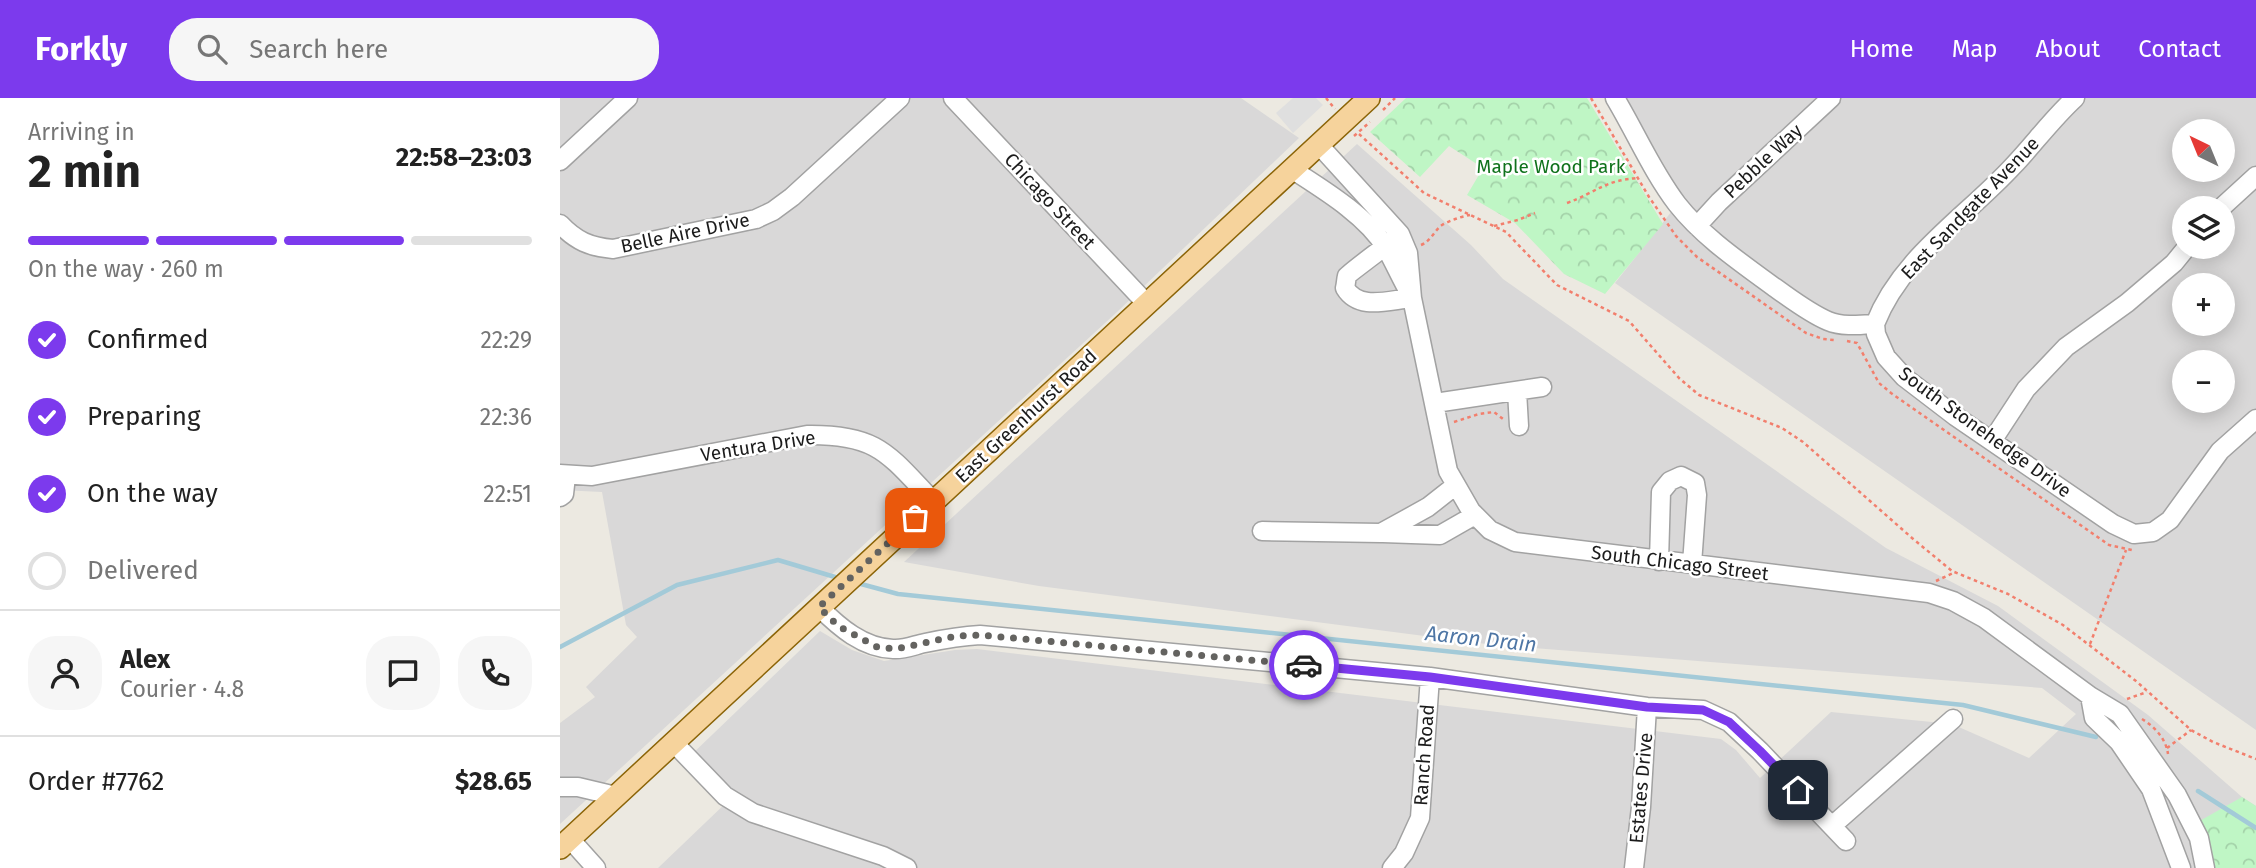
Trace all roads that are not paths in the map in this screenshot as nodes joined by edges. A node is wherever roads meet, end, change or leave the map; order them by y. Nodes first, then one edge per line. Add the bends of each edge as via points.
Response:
1 (628, 98) edge
2 (900, 98) edge
3 (953, 98) edge
4 (1369, 98) edge
5 (1615, 98) edge
6 (1831, 98) edge
7 (2075, 98) edge
8 (1319, 145) junction
9 (560, 161) edge
10 (1293, 170) junction
11 (2256, 176) edge
12 (2234, 196) edge
13 (560, 224) edge
14 (1697, 226) junction
15 (1400, 234) junction
16 (1385, 246) junction
17 (2178, 259) edge
18 (1412, 298) junction
19 (1147, 304) junction
20 (1875, 324) junction
21 (1542, 387) dead end
22 (1517, 391) junction
23 (1435, 403) junction
24 (2256, 419) edge
25 (1511, 422) road end
26 (1992, 441) junction
27 (563, 475) edge
28 (1456, 485) junction
29 (560, 497) edge
30 (933, 502) junction
31 (1475, 515) junction
32 (1262, 531) dead end
33 (1381, 533) junction
34 (1660, 561) junction
35 (1692, 564) junction
36 (819, 607) junction
37 (1430, 677) junction
38 (2090, 696) junction
39 (1647, 707) junction
40 (1954, 719) dead end
41 (673, 742) junction
42 (560, 788) edge
43 (615, 796) junction
44 (1833, 825) junction
45 (1846, 841) dead end
46 (565, 843) edge
47 (596, 868) edge
48 (907, 868) edge
49 (1392, 868) edge
50 (1634, 868) edge
51 (2182, 868) edge
52 (2205, 868) edge

1 - 9 street
2 - 13 street, Belle Aire Drive via 792,197 756,219 612,249 593,247 572,237
3 - 19 street, Chicago Street
4 - 8 main road, East Greenhurst Road via 1351,131
5 - 14 street via 1650,163
6 - 14 street, Pebble Way
7 - 20 street, East Sandgate Avenue via 1922,254 1884,303
8 - 10 main road, East Greenhurst Road
8 - 15 street, South Chicago Street
10 - 16 street, South Chicago Street via 1340,202
10 - 19 main road, East Greenhurst Road
11 - 12 street
14 - 20 street via 1735,258 1829,321
15 - 16 street
15 - 18 street, South Chicago Street via 1408,253
16 - 18 street, South Chicago Street
16 - 18 street via 1348,275 1345,288 1360,302
17 - 26 street via 2066,347 2026,389
18 - 23 street, South Chicago Street
19 - 30 main road, East Greenhurst Road
20 - 26 street, South Stonehedge Drive via 1886,357 1904,377
21 - 22 street
22 - 23 street
22 - 25 street
23 - 28 street, South Chicago Street via 1448,471
24 - 26 street, South Stonehedge Drive via 2220,451 2170,520 2153,532 2134,534
27 - 29 street via 564,494
27 - 30 street, Ventura Drive via 592,476 807,435 830,435 851,437 890,456
28 - 31 street, South Chicago Street
28 - 33 street
30 - 36 main road, East Greenhurst Road
31 - 33 street via 1440,535
31 - 34 street, South Chicago Street via 1490,530 1515,542
32 - 33 street
34 - 35 street, South Chicago Street
34 - 35 street via 1661,492 1681,476 1695,483 1697,495
35 - 38 street, South Chicago Street via 1929,593 1984,618
36 - 37 street via 838,626 877,647 896,649 980,635
36 - 41 main road, East Greenhurst Road
37 - 39 street
37 - 49 street, Ranch Road via 1420,818
38 - 51 street via 2094,718 2119,743 2151,789
38 - 52 street, South Chicago Street via 2120,714 2177,795 2199,838
39 - 44 street via 1703,710 1729,722
39 - 50 street, Estates Drive
40 - 44 street
41 - 43 main road, East Greenhurst Road
41 - 48 street via 725,796 753,813
42 - 43 street via 578,787
43 - 46 main road, East Greenhurst Road
44 - 45 street
46 - 47 street

